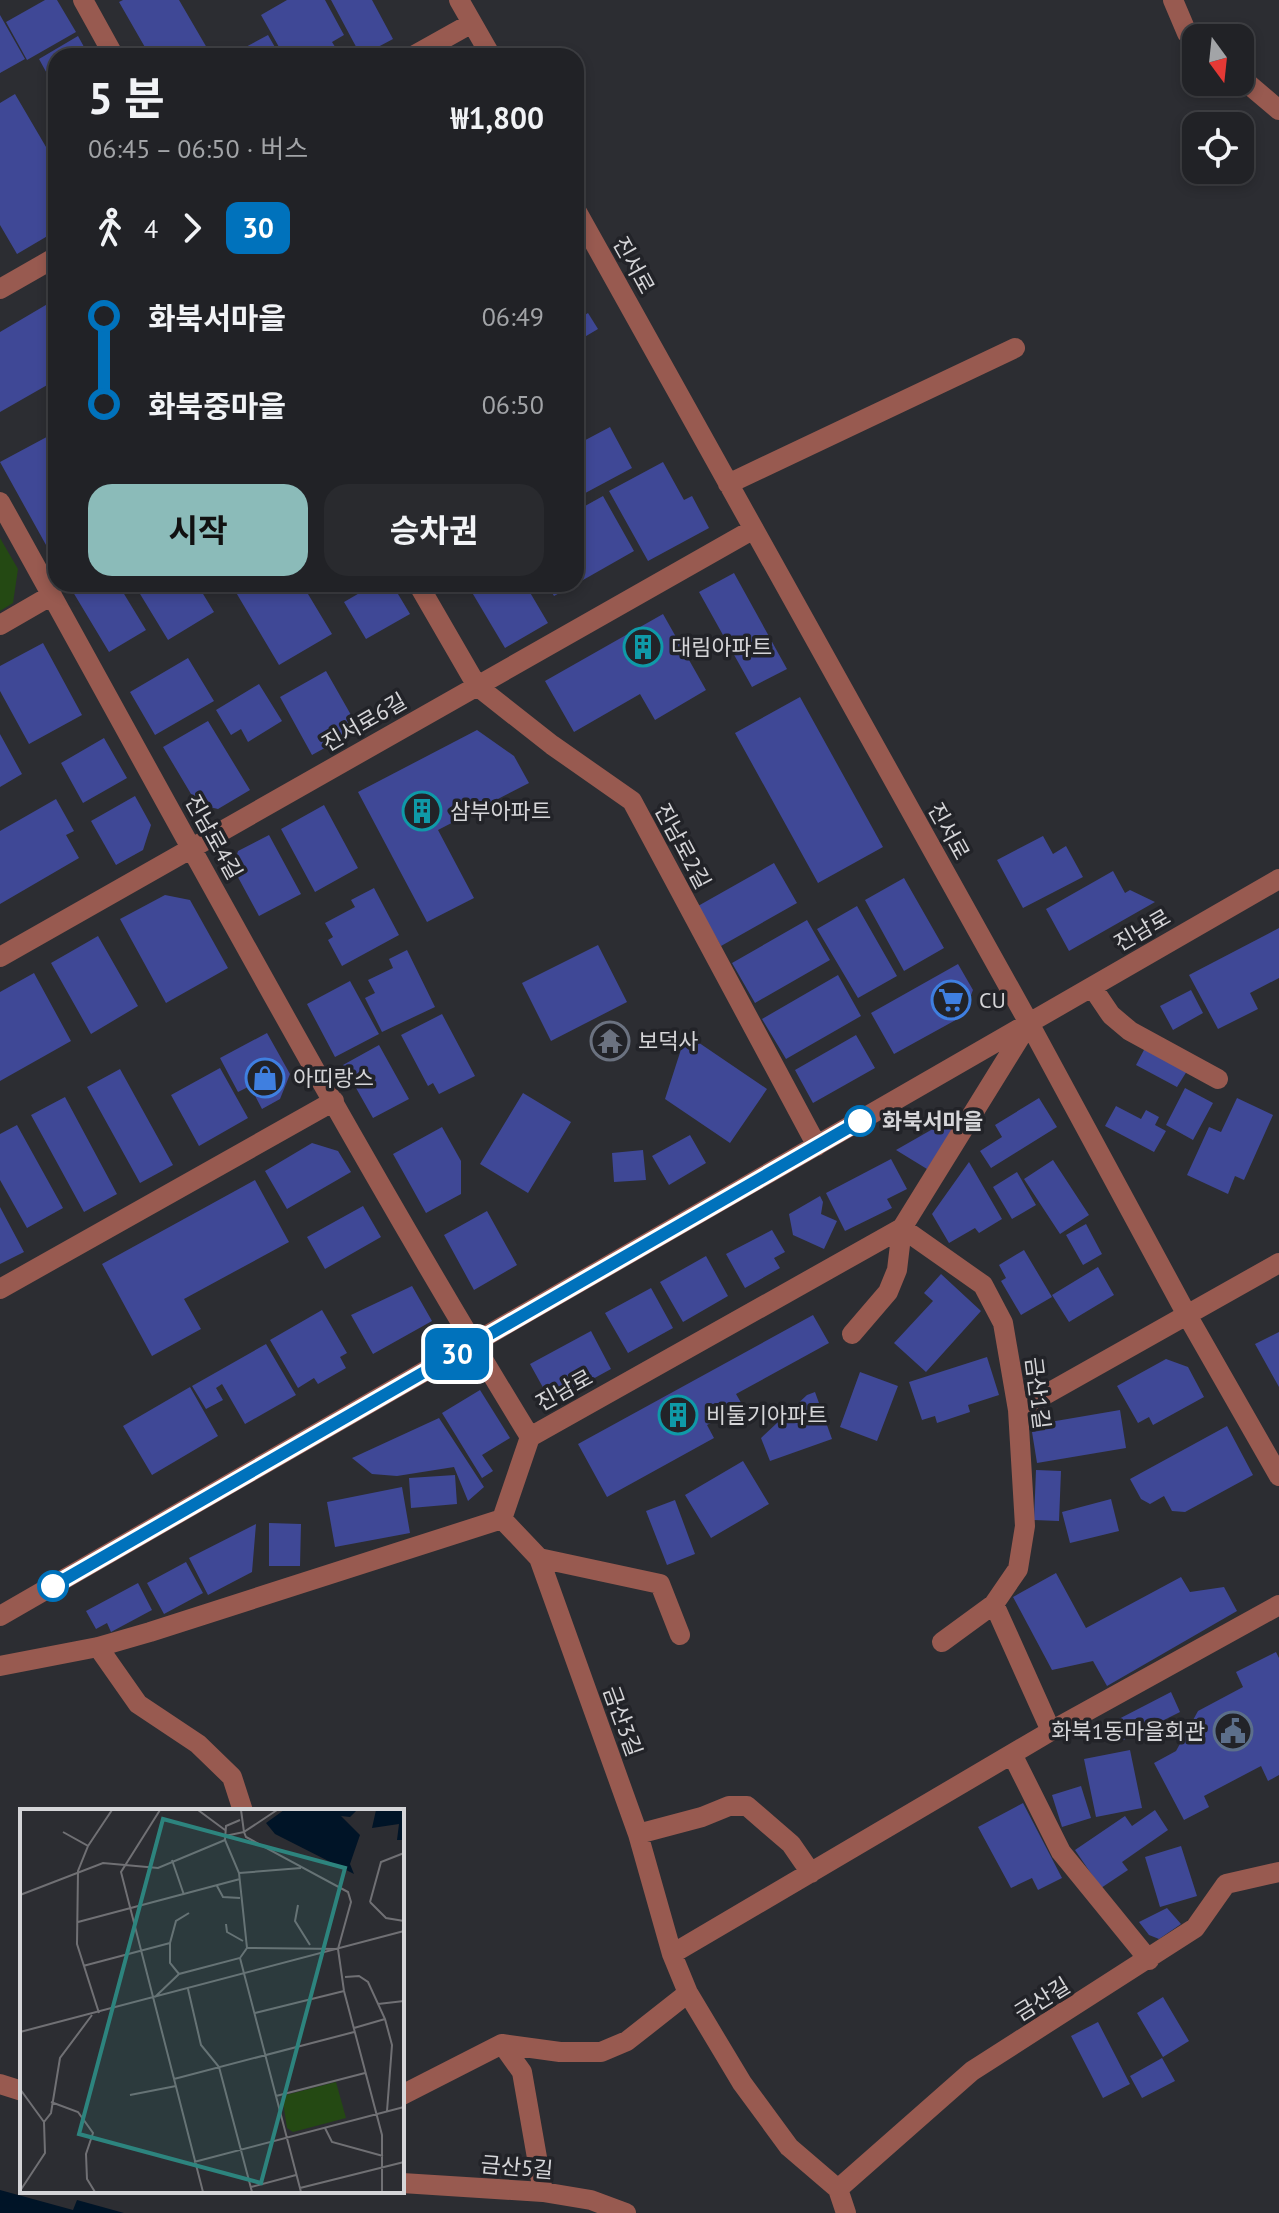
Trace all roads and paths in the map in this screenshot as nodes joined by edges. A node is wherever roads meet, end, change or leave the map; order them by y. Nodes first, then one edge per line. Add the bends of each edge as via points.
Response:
1 (83, 0) edge
2 (459, 0) edge
3 (1173, 0) edge
4 (472, 23) junction
5 (1183, 24) edge
6 (110, 48) edge
7 (427, 48) edge
8 (486, 48) edge
9 (1254, 89) edge
10 (1279, 110) edge
11 (584, 224) edge
12 (48, 262) edge
13 (0, 289) edge
14 (1015, 348) dead end
15 (728, 484) junction
16 (0, 502) edge
17 (752, 530) junction
18 (48, 588) edge
19 (50, 592) edge
20 (423, 592) edge
21 (52, 595) junction
22 (0, 625) edge
23 (477, 686) junction
24 (193, 847) junction
25 (1279, 879) edge
26 (0, 957) edge
27 (1092, 987) junction
28 (1029, 1023) junction
29 (1218, 1079) dead end
30 (334, 1101) junction
31 (817, 1146) junction
32 (902, 1228) junction
33 (1279, 1263) edge
34 (0, 1289) edge
35 (1187, 1315) junction
36 (852, 1334) dead end
37 (473, 1345) junction
38 (1018, 1410) junction
39 (530, 1437) junction
40 (1279, 1476) edge
41 (502, 1519) junction
42 (539, 1558) junction
43 (994, 1604) junction
44 (1279, 1605) edge
45 (0, 1616) edge
46 (680, 1635) dead end
47 (942, 1642) dead end
48 (98, 1647) junction
49 (0, 1666) edge
50 (1051, 1731) junction
51 (1012, 1754) junction
52 (242, 1809) edge
53 (638, 1834) junction
54 (1279, 1872) edge
55 (811, 1873) junction
56 (672, 1954) junction
57 (1149, 1960) junction
58 (688, 1993) junction
59 (502, 2044) junction
60 (0, 2084) edge
61 (20, 2090) edge
62 (404, 2094) edge
63 (404, 2183) edge
64 (838, 2189) junction
65 (543, 2192) junction
66 (626, 2213) edge
67 (846, 2213) edge

1 - 6 street
2 - 4 street
3 - 5 street
4 - 7 street
4 - 8 street
9 - 10 street
11 - 15 street, 진서로
12 - 13 street
14 - 15 street
15 - 17 street, 진서로
16 - 18 street, 진남로4길
17 - 23 street, 진서로6길
17 - 28 street, 진서로
19 - 21 street, 진남로4길
20 - 23 street, 진남로2길
21 - 22 street
21 - 24 street, 진남로4길
23 - 24 street, 진서로6길
23 - 31 street, 진남로2길 via 632,801
24 - 26 street, 진서로6길
24 - 30 street, 진남로4길
25 - 27 street, 진남로
27 - 28 street, 진남로
27 - 29 street via 1130,1031
28 - 31 street, 진남로
28 - 32 street, 진남로
28 - 35 street, 진서로
30 - 34 street
30 - 37 street, 진남로4길
31 - 37 street, 진남로
32 - 36 street via 897,1270 888,1292
32 - 38 street, 금산1길 via 983,1285 1003,1323
32 - 39 street, 진남로
33 - 35 street
35 - 38 street
35 - 40 street, 진서로
37 - 39 street, 진남로4길
37 - 45 street, 진남로
38 - 43 street, 금산1길 via 1025,1526 1018,1569
39 - 41 street, 진남로
41 - 42 street, 금산3길
41 - 48 street
42 - 46 street via 660,1584
42 - 53 street, 금산3길
43 - 47 street, 금산1길
43 - 50 street
44 - 50 street
48 - 49 street
48 - 52 street via 138,1704 198,1744 232,1777
50 - 51 street
51 - 55 street
51 - 57 street via 1061,1852
53 - 55 street via 729,1806 747,1806 791,1844
53 - 56 street, 금산3길
54 - 57 street, 금산길 via 1226,1884 1195,1928
55 - 56 street
56 - 58 street, 금산3길
57 - 64 street, 금산길 via 972,2071
58 - 59 street via 627,2041 601,2052
58 - 64 street, 금산3길 via 742,2083 789,2147
59 - 62 street
59 - 65 street via 522,2072
60 - 61 street
63 - 65 street, 금산5길
64 - 67 street
65 - 66 street, 금산5길 via 591,2200

